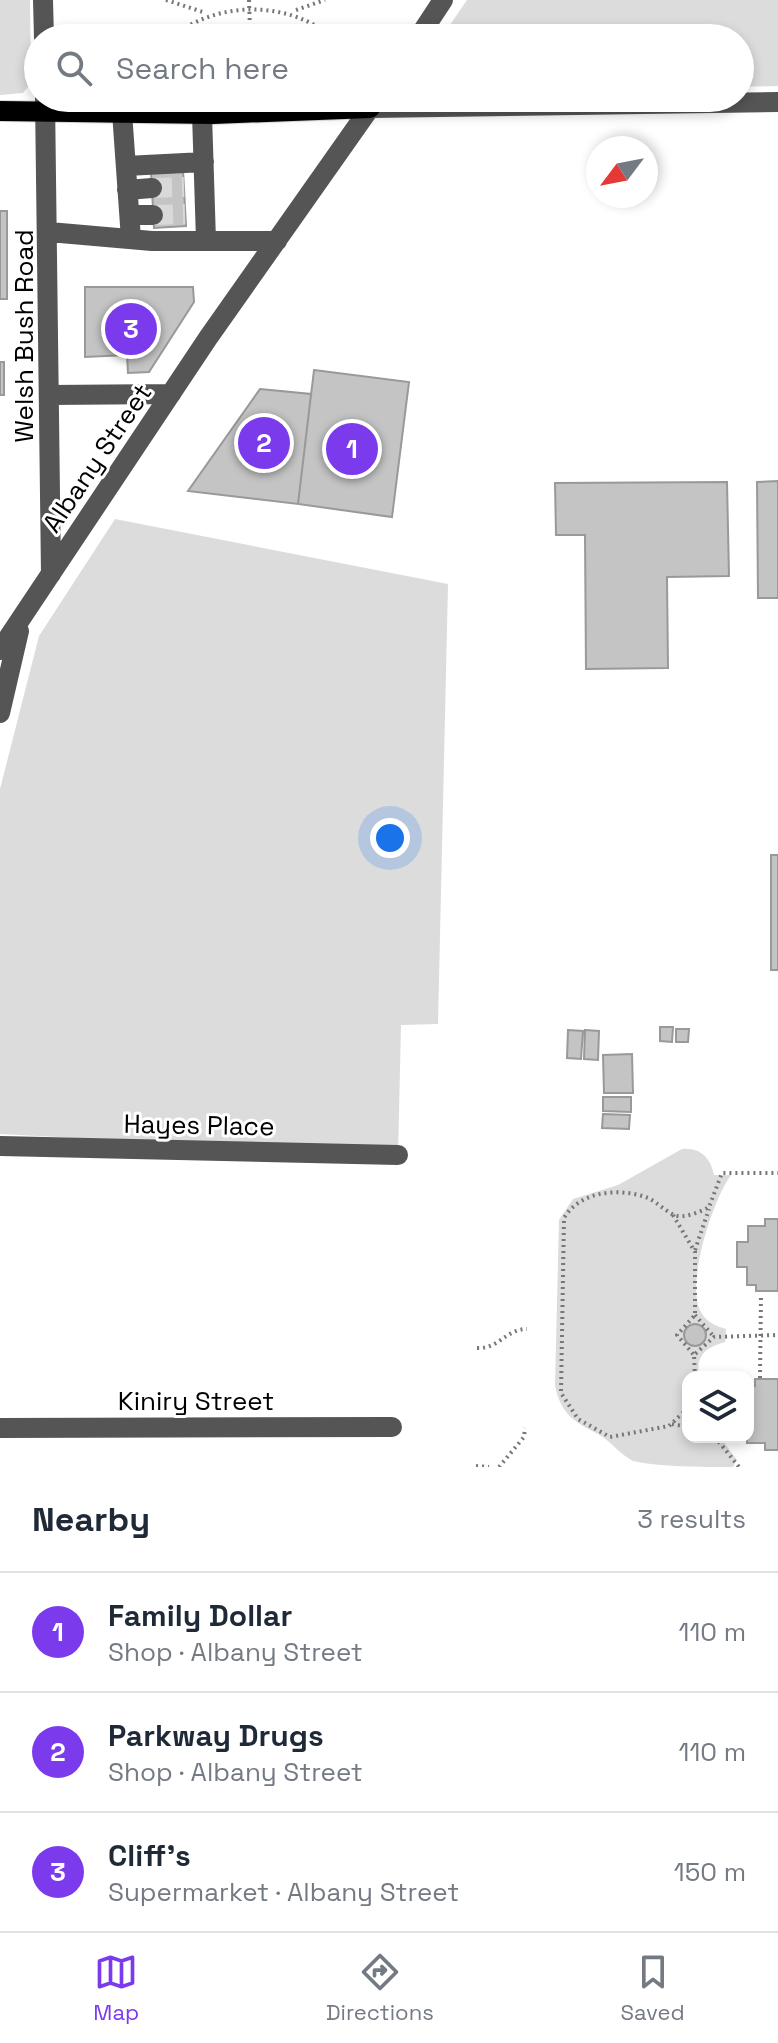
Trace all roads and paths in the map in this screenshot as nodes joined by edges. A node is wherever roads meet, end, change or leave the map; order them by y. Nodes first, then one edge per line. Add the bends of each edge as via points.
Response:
1 (43, 0) edge
2 (166, 0) edge
3 (243, 0) edge
4 (249, 0) edge
5 (325, 0) edge
6 (443, 0) edge
7 (262, 1) edge
8 (233, 3) dead end
9 (276, 4) dead end
10 (294, 10) junction
11 (205, 13) junction
12 (44, 24) edge
13 (190, 24) edge
14 (250, 24) edge
15 (319, 24) edge
16 (427, 24) edge
17 (754, 102) edge
18 (778, 102) edge
19 (24, 107) edge
20 (1, 110) edge
21 (46, 112) edge
22 (122, 112) joint
23 (233, 112) edge
24 (368, 112) edge
25 (202, 114) junction
26 (204, 162) junction
27 (126, 166) junction
28 (152, 188) tunnel mouth
29 (127, 190) junction
30 (130, 215) junction
31 (153, 215) tunnel mouth
32 (49, 232) junction
33 (131, 239) junction
34 (206, 241) junction
35 (277, 241) junction
36 (171, 394) junction
37 (50, 395) junction
38 (51, 574) junction
39 (22, 618) junction
40 (0, 650) edge
41 (0, 713) edge
42 (0, 1146) edge
43 (398, 1155) dead end
44 (778, 1173) edge
45 (709, 1207) junction
46 (673, 1215) junction
47 (695, 1252) junction
48 (761, 1294) dead end
49 (695, 1315) junction
50 (527, 1329) dead end
51 (778, 1335) edge
52 (761, 1336) junction
53 (714, 1337) junction
54 (477, 1348) dead end
55 (694, 1355) junction
56 (695, 1371) edge
57 (760, 1378) dead end
58 (682, 1414) edge
59 (672, 1424) junction
60 (682, 1426) edge
61 (392, 1427) dead end
62 (0, 1428) edge
63 (525, 1428) dead end
64 (720, 1443) edge
65 (476, 1466) edge
66 (738, 1466) edge
67 (489, 1467) edge
68 (499, 1467) edge

1 - 12 street
2 - 11 path
3 - 4 path
4 - 7 path
4 - 14 path
5 - 10 path
6 - 16 street
8 - 11 path
9 - 10 path
10 - 15 path
11 - 13 path
17 - 18 street
19 - 20 main road
21 - 32 street, Welsh Bush Road
22 - 25 main road
22 - 27 street
23 - 25 main road
24 - 35 street, Albany Street
25 - 26 street
26 - 27 street
26 - 34 street via 194,187 195,214
27 - 29 street
28 - 29 street
29 - 30 street
30 - 31 street
30 - 33 street
32 - 33 street
32 - 37 street, Welsh Bush Road
33 - 34 street
34 - 35 street
35 - 36 street, Albany Street
36 - 37 street
36 - 38 street, Albany Street
37 - 38 street, Welsh Bush Road
38 - 39 street, Albany Street
39 - 40 street, Albany Street
39 - 41 street
42 - 43 street, Hayes Place
44 - 45 path via 722,1173
45 - 46 path
45 - 47 path
46 - 47 path
46 - 59 path via 647,1198 626,1193 590,1197 568,1211 562,1228 561,1393 578,1419 610,1437
47 - 49 path
48 - 52 path
49 - 53 path
49 - 55 path via 677,1335
50 - 54 path via 509,1332 493,1347
51 - 52 path
52 - 53 path
52 - 57 path
53 - 55 path
55 - 56 path
58 - 59 path
59 - 60 path
61 - 62 street, Kiniry Street
63 - 68 path via 524,1437
64 - 66 path
65 - 67 path

